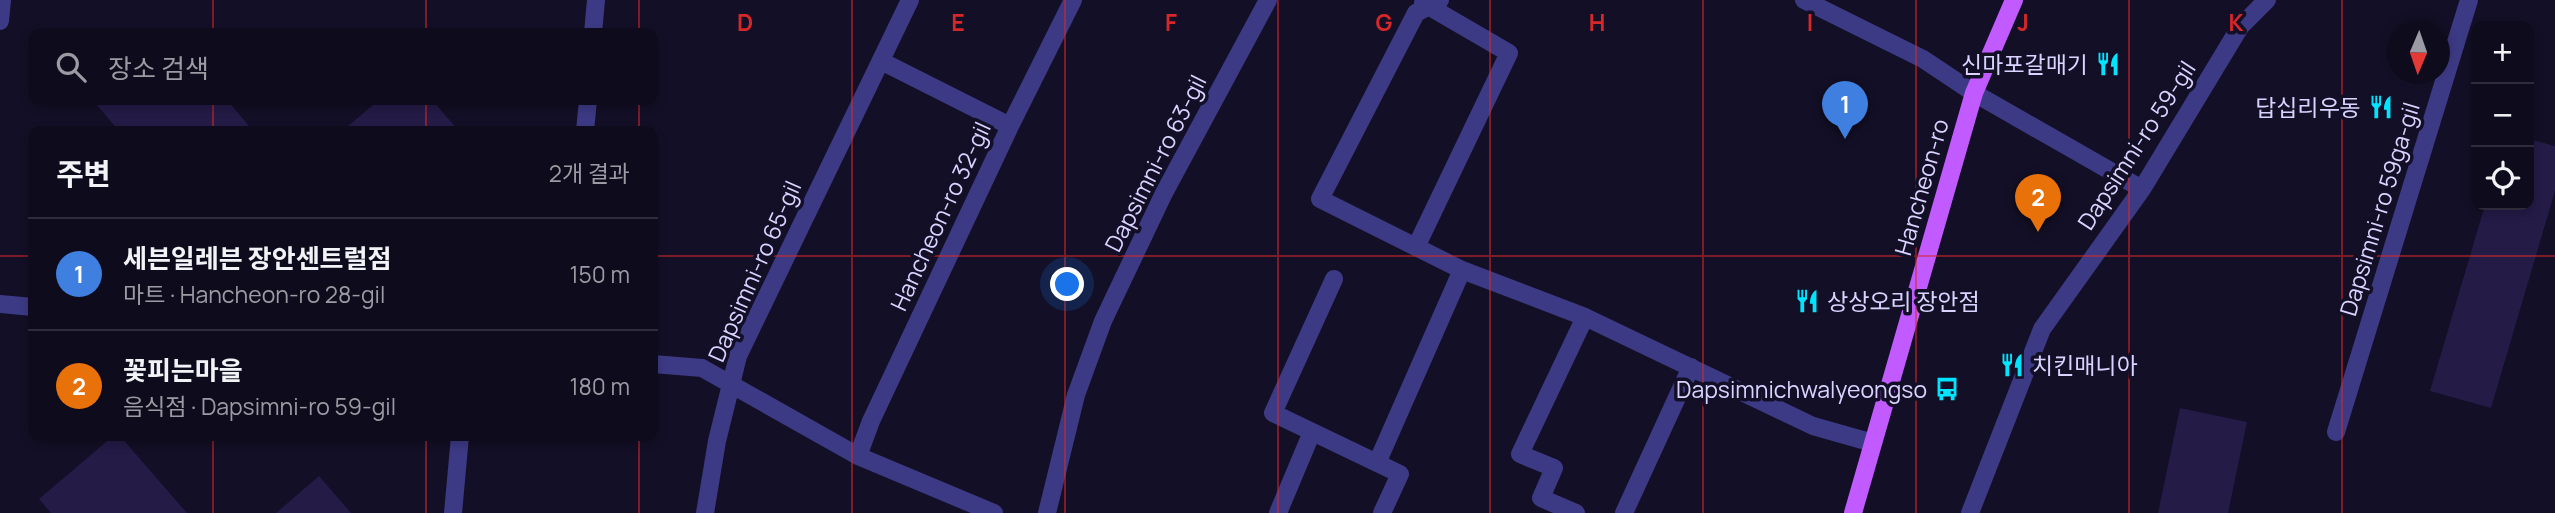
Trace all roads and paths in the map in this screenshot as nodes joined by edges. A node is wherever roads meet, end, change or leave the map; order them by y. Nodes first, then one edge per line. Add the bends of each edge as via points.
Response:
1 (2, 0) edge
2 (596, 0) edge
3 (910, 0) edge
4 (1073, 0) edge
5 (1268, 0) edge
6 (1804, 0) edge
7 (2014, 0) edge
8 (2267, 0) edge
9 (2469, 0) edge
10 (1429, 2) edge
11 (0, 21) edge
12 (593, 28) edge
13 (881, 61) junction
14 (1973, 93) junction
15 (588, 105) edge
16 (585, 126) edge
17 (1010, 126) junction
18 (2142, 189) junction
19 (1416, 247) junction
20 (1461, 270) junction
21 (1334, 279) dead end
22 (0, 304) edge
23 (28, 307) edge
24 (1585, 317) junction
25 (658, 364) edge
26 (1691, 368) junction
27 (731, 385) junction
28 (1312, 432) junction
29 (2336, 432) dead end
30 (460, 441) edge
31 (1873, 443) junction
32 (858, 456) junction
33 (1377, 463) junction
34 (1538, 505) edge
35 (453, 513) edge
36 (705, 513) edge
37 (994, 513) edge
38 (1047, 513) edge
39 (1278, 513) edge
40 (1382, 513) edge
41 (1576, 513) edge
42 (1623, 513) edge
43 (1853, 513) edge
44 (1970, 513) edge

1 - 11 street
2 - 12 street
3 - 13 street, Dapsimni-ro 65-gil
4 - 17 street, Hancheon-ro 32-gil
5 - 38 street, Dapsimni-ro 63-gil via 1164,193 1103,321 1076,395
6 - 14 street via 1923,59
7 - 14 main road, Hancheon-ro
8 - 18 street, Dapsimni-ro 59-gil via 2240,27
9 - 29 street, Dapsimni-ro 59ga-gil
10 - 19 street via 1510,53
10 - 19 street via 1416,13 1320,198
13 - 17 street
13 - 27 street, Dapsimni-ro 65-gil via 738,356
14 - 18 street
14 - 31 main road, Hancheon-ro
15 - 16 street
17 - 32 street, Hancheon-ro 32-gil
18 - 44 street, Dapsimni-ro 59-gil via 2042,329
19 - 20 street
20 - 24 street
20 - 33 street
21 - 28 street via 1273,413
22 - 23 street
24 - 26 street
24 - 34 street via 1520,454 1554,468
25 - 27 street via 702,368
26 - 31 street via 1813,426
26 - 42 street
27 - 32 street
27 - 36 street, Dapsimni-ro 65-gil
28 - 33 street
28 - 39 street
30 - 35 street
31 - 43 main road, Hancheon-ro
32 - 37 street
33 - 40 street via 1400,474
34 - 41 street

